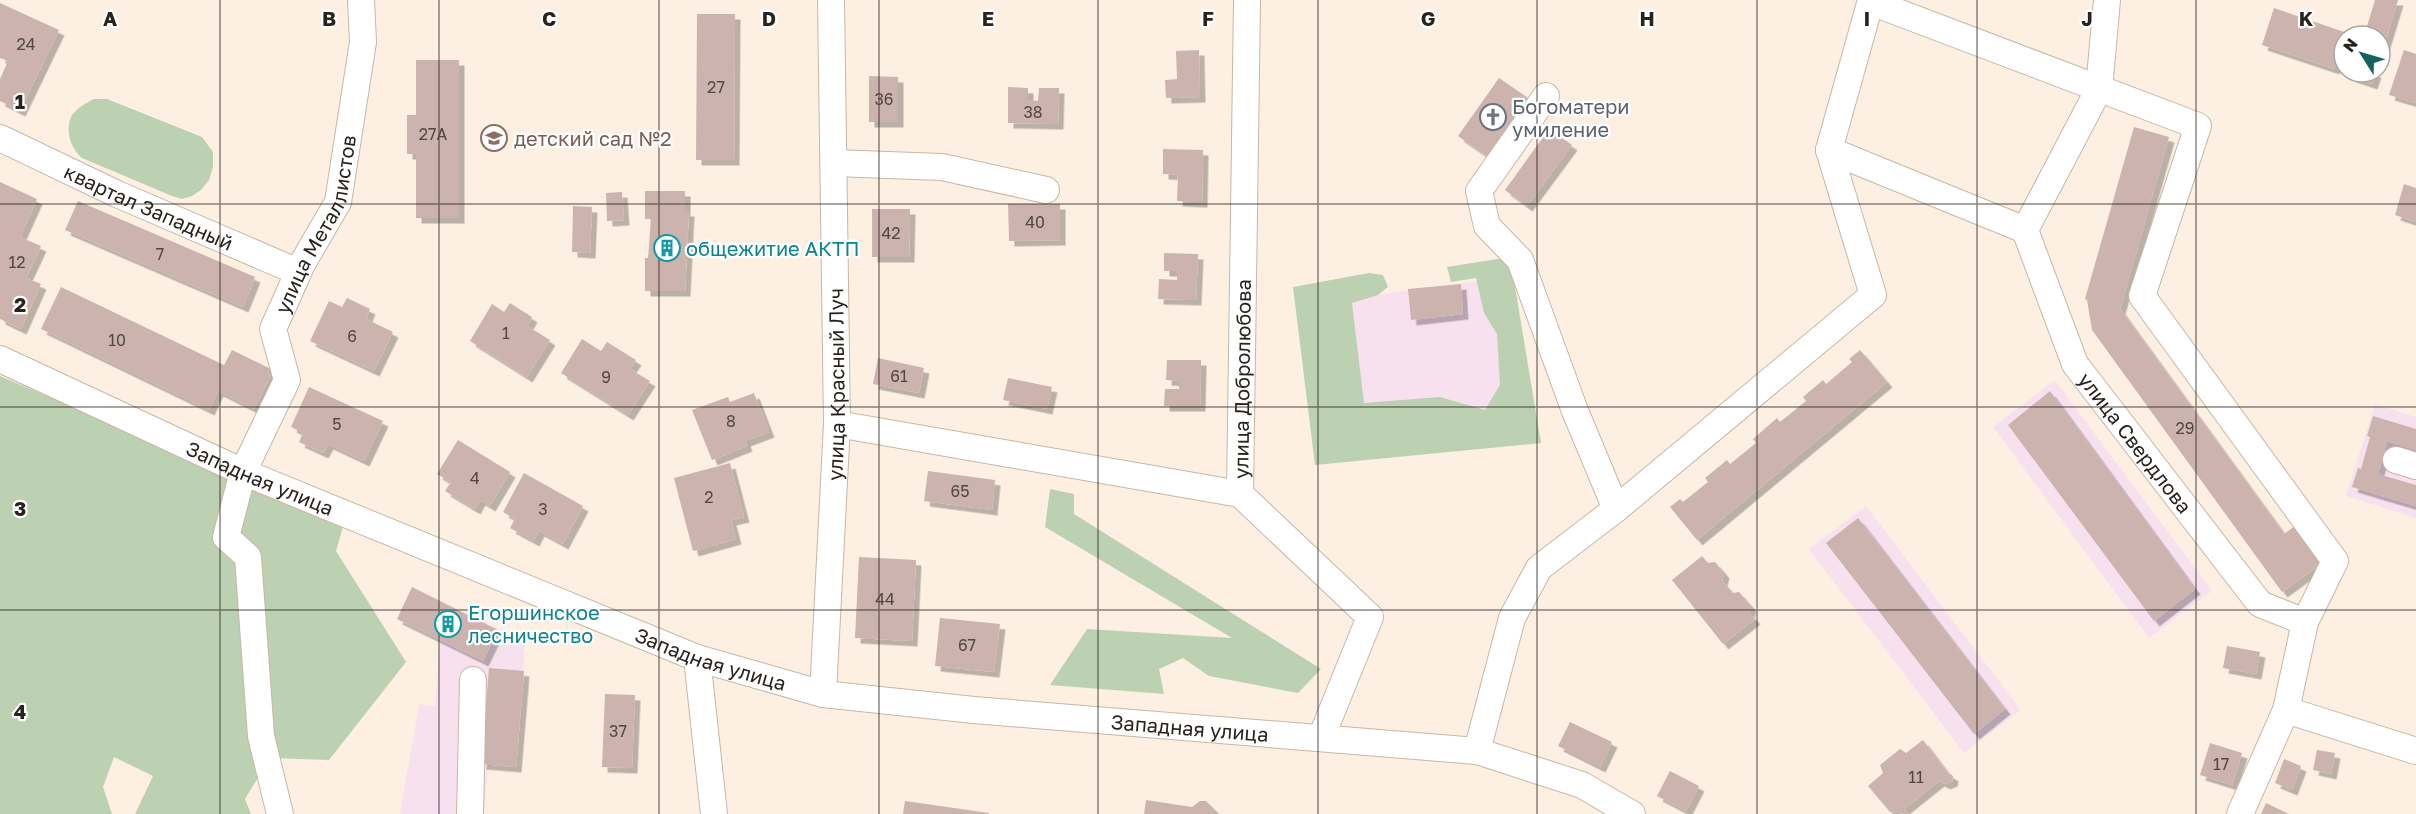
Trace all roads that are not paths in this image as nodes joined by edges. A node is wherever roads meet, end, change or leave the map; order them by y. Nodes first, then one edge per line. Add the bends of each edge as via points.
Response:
1 (361, 0) edge
2 (831, 0) edge
3 (1247, 0) edge
4 (2107, 0) edge
5 (1871, 1) edge
6 (2099, 89) junction
7 (1546, 96) dead end
8 (0, 138) edge
9 (1829, 150) junction
10 (834, 163) junction
11 (1046, 190) dead end
12 (2025, 230) junction
13 (298, 272) junction
14 (0, 359) edge
15 (837, 424) junction
16 (243, 472) junction
17 (1240, 494) junction
18 (1616, 509) junction
19 (2305, 622) junction
20 (697, 658) junction
21 (473, 680) dead end
22 (823, 694) junction
23 (2286, 710) junction
24 (1321, 738) junction
25 (2416, 750) edge
26 (1477, 751) junction
27 (280, 814) edge
28 (470, 814) edge
29 (714, 814) edge
30 (1632, 814) edge
31 (2240, 814) edge

1 - 13 street, улица Металлистов via 363,42 338,202
2 - 10 street, улица Красный Луч
3 - 17 street, улица Добролюбова
4 - 6 street
5 - 6 street
5 - 9 street
6 - 12 street
6 - 19 street via 2198,126 2142,296 2335,561
7 - 18 street via 1479,191 1487,226 1520,260 1575,411
8 - 13 street, квартал Западный via 117,194
9 - 12 street
9 - 18 street via 1873,295
10 - 11 street via 942,166
10 - 15 street, улица Красный Луч
12 - 19 street, улица Свердлова via 2075,364 2260,604
13 - 16 street, улица Металлистов via 273,329 287,380
14 - 16 street, Западная улица
15 - 17 street, улица Добролюбова
15 - 22 street, улица Красный Луч
16 - 20 street, Западная улица
16 - 27 street, улица Металлистов via 226,537 248,557 261,736
17 - 24 street via 1370,617
18 - 26 street via 1539,568 1512,618
19 - 23 street
20 - 22 street, Западная улица
20 - 29 street
21 - 28 street
22 - 24 street, Западная улица
23 - 25 street
23 - 31 street
24 - 26 street, Западная улица
26 - 30 street, Западная улица via 1582,786

